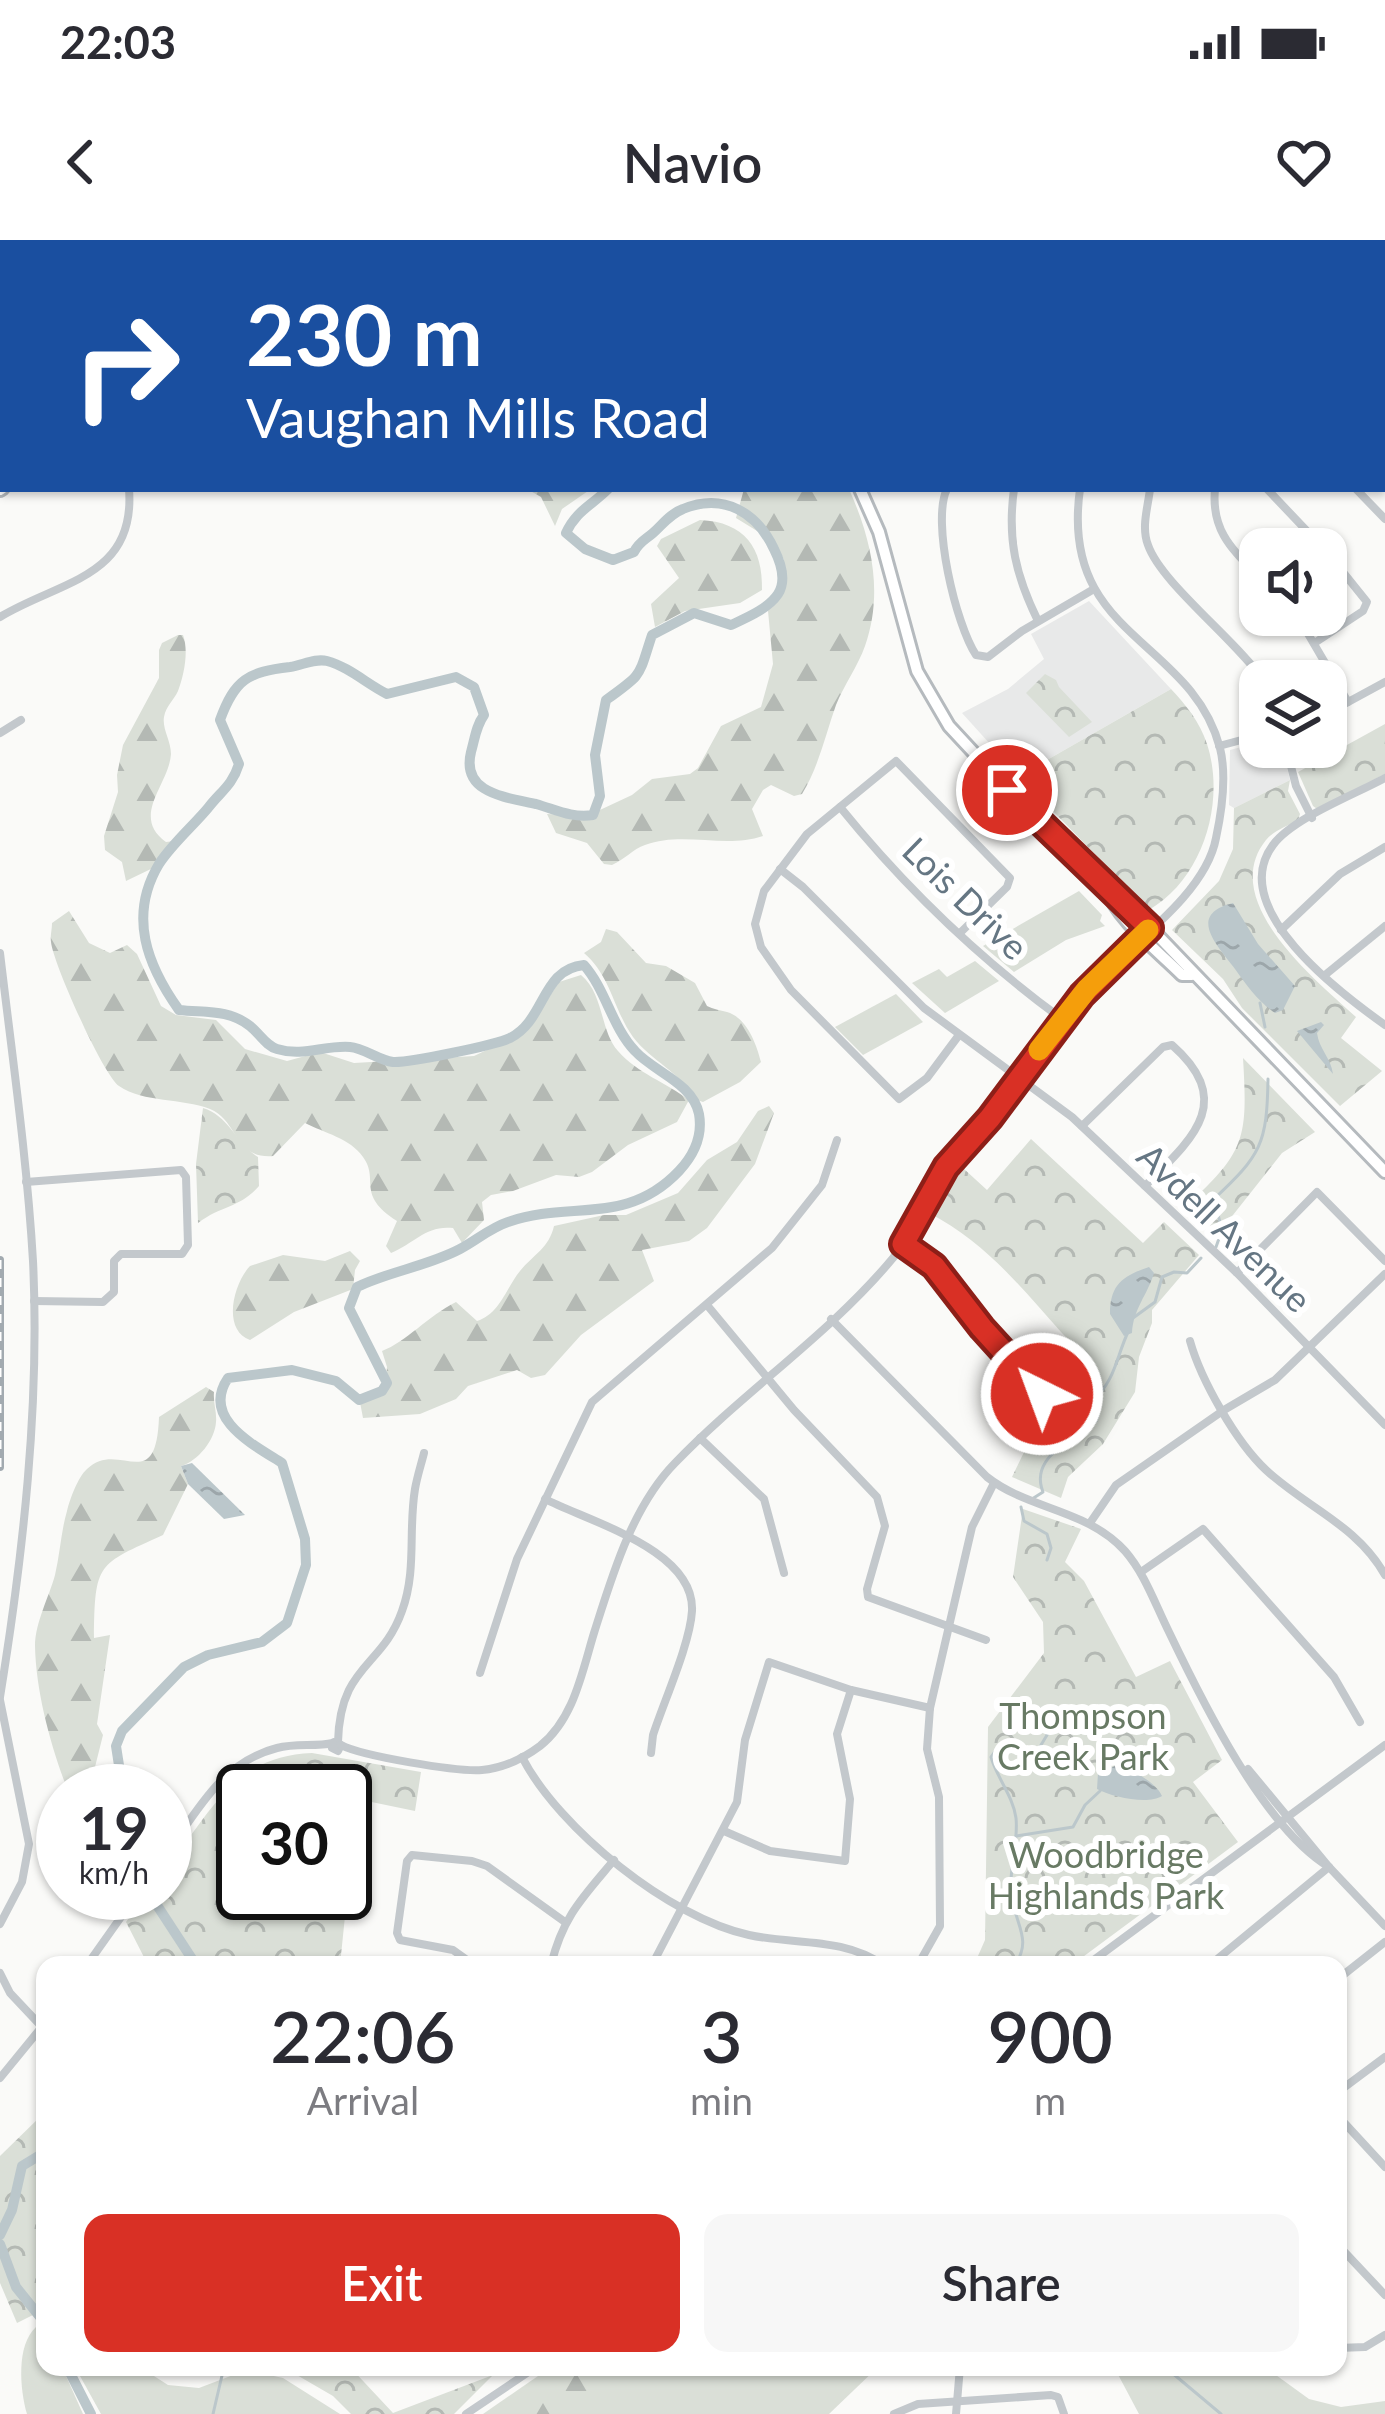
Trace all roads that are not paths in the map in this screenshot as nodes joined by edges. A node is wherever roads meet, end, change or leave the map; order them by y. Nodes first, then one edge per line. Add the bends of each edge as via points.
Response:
1 (129, 492) edge
2 (861, 492) edge
3 (946, 492) edge
4 (1014, 492) edge
5 (1080, 492) edge
6 (1150, 492) edge
7 (1215, 492) edge
8 (1270, 492) edge
9 (1359, 492) edge
10 (1385, 519) edge
11 (1304, 528) edge
12 (1239, 557) edge
13 (1347, 577) edge
14 (1094, 589) junction
15 (0, 617) edge
16 (1038, 622) junction
17 (1347, 622) edge
18 (1311, 636) edge
19 (1326, 636) edge
20 (1316, 643) junction
21 (1249, 660) edge
22 (1385, 682) edge
23 (1348, 702) joint
24 (21, 720) dead end
25 (0, 733) edge
26 (1239, 741) edge
27 (1219, 746) junction
28 (1291, 768) edge
29 (1385, 778) edge
30 (840, 806) junction
31 (1312, 818) junction
32 (1385, 847) edge
33 (780, 869) junction
34 (1385, 926) edge
35 (1281, 930) junction
36 (1147, 931) junction
37 (959, 933) junction
38 (0, 952) edge
39 (1325, 976) junction
40 (1062, 1019) junction
41 (1385, 1024) edge
42 (958, 1034) junction
43 (1019, 1077) junction
44 (1082, 1126) junction
45 (837, 1140) dead end
46 (1385, 1172) edge
47 (26, 1182) junction
48 (1145, 1186) junction
49 (903, 1244) junction
50 (1385, 1261) edge
51 (1237, 1274) junction
52 (1385, 1274) edge
53 (34, 1301) junction
54 (707, 1305) junction
55 (831, 1319) junction
56 (1190, 1341) dead end
57 (1310, 1348) junction
58 (767, 1378) junction
59 (1042, 1394) dead end
60 (1224, 1410) junction
61 (1385, 1425) edge
62 (700, 1438) junction
63 (424, 1453) dead end
64 (994, 1483) junction
65 (545, 1499) junction
66 (1090, 1523) junction
67 (629, 1539) junction
68 (1141, 1572) junction
69 (784, 1573) dead end
70 (1385, 1575) edge
71 (949, 1628) junction
72 (986, 1640) dead end
73 (480, 1673) dead end
74 (851, 1690) junction
75 (0, 1698) edge
76 (930, 1708) junction
77 (1360, 1722) dead end
78 (337, 1745) junction
79 (1385, 1745) edge
80 (651, 1753) dead end
81 (522, 1757) junction
82 (192, 1819) edge
83 (1284, 1819) junction
84 (724, 1831) junction
85 (614, 1860) junction
86 (1330, 1867) junction
87 (682, 1908) junction
88 (119, 1920) edge
89 (565, 1922) junction
90 (0, 1924) edge
91 (1385, 1926) edge
92 (1385, 1942) edge
93 (93, 1956) edge
94 (460, 1956) edge
95 (554, 1956) edge
96 (657, 1956) edge
97 (865, 1956) edge
98 (923, 1956) edge
99 (1099, 1956) edge
100 (1221, 1956) edge
101 (1347, 1971) edge
102 (0, 1973) edge
103 (36, 2018) edge
104 (36, 2035) edge
105 (1385, 2057) edge
106 (0, 2078) edge
107 (1347, 2085) edge
108 (1347, 2126) edge
109 (1385, 2168) edge
110 (1347, 2255) edge
111 (1385, 2295) edge
112 (1385, 2335) edge
113 (1347, 2348) edge
114 (523, 2376) edge
115 (959, 2376) edge
116 (956, 2403) junction
117 (466, 2414) edge
118 (894, 2414) edge
119 (956, 2414) edge
120 (1064, 2414) edge

1 - 15 street via 126,530 104,564
2 - 36 main road via 930,697 976,757
3 - 16 street via 941,518 953,589 976,655 988,657
4 - 16 street via 1011,553
5 - 14 street via 1078,543
6 - 21 street via 1145,527 1158,565
7 - 12 street via 1216,524
8 - 11 street
9 - 10 street
13 - 17 street via 1367,602
14 - 16 street
14 - 27 street via 1197,702
18 - 20 street
19 - 20 street
20 - 23 street
22 - 23 street
24 - 25 street
26 - 27 street
27 - 36 street via 1214,850 1199,878
28 - 31 street
29 - 31 street
30 - 33 street
30 - 37 street, Lois Drive
30 - 37 street via 896,761 1008,874 1007,887
31 - 35 street via 1288,831 1264,861 1263,893
32 - 35 street via 1340,874
33 - 42 street, Avdell Avenue
33 - 42 street via 756,909 761,946 790,990 895,1097 921,1084
34 - 39 street
35 - 39 street
36 - 40 street
36 - 46 main road
37 - 40 street, Lois Drive
38 - 47 street
39 - 41 street
40 - 43 street
42 - 43 street, Avdell Avenue
43 - 44 street, Avdell Avenue
43 - 49 street via 941,1174
44 - 48 street, Avdell Avenue
44 - 48 street via 1163,1047 1192,1062 1205,1095 1202,1121
45 - 54 street via 823,1185 772,1248
47 - 53 street
47 - 53 street via 181,1170 186,1177 182,1254 121,1254 114,1292 103,1302
48 - 51 street, Avdell Avenue
49 - 55 street
49 - 59 street via 934,1266
50 - 51 street via 1317,1192
51 - 57 street, Avdell Avenue
52 - 57 street
53 - 75 street via 29,1446
54 - 58 street
54 - 65 street via 592,1402
55 - 58 street
55 - 64 street
56 - 60 street
57 - 60 street
57 - 61 street, Avdell Avenue
58 - 62 street
58 - 71 street via 877,1497 885,1526 868,1597
60 - 66 street via 1116,1485
60 - 70 street via 1267,1471 1360,1540
62 - 67 street via 659,1481
62 - 69 street via 764,1498
63 - 78 street via 403,1611 389,1640 353,1678
64 - 66 street
64 - 71 street via 972,1527
65 - 67 street
65 - 73 street
66 - 68 street
67 - 80 street via 674,1564 692,1605
67 - 81 street via 567,1712
68 - 77 street via 1203,1529 1334,1677
68 - 83 street via 1208,1711
71 - 72 street
71 - 76 street
74 - 76 street
74 - 84 street via 770,1663
74 - 84 street via 837,1734 850,1799 845,1861 770,1851
75 - 90 street via 29,1844 22,1882
76 - 98 street via 940,1926
78 - 81 street via 465,1770
78 - 82 street via 285,1746 242,1762
79 - 83 street
81 - 85 street via 547,1799
83 - 86 street
83 - 99 street
84 - 87 street
85 - 87 street
85 - 89 street
86 - 91 street
86 - 100 street
87 - 96 street
87 - 97 street via 743,1934 845,1946
88 - 93 street
89 - 94 street via 487,1866 412,1855 400,1940
89 - 95 street
92 - 101 street
102 - 103 street
104 - 106 street
105 - 107 street
108 - 109 street
110 - 111 street
112 - 113 street
114 - 117 street
115 - 116 street
116 - 118 street
116 - 119 street
116 - 120 street via 1051,2395

